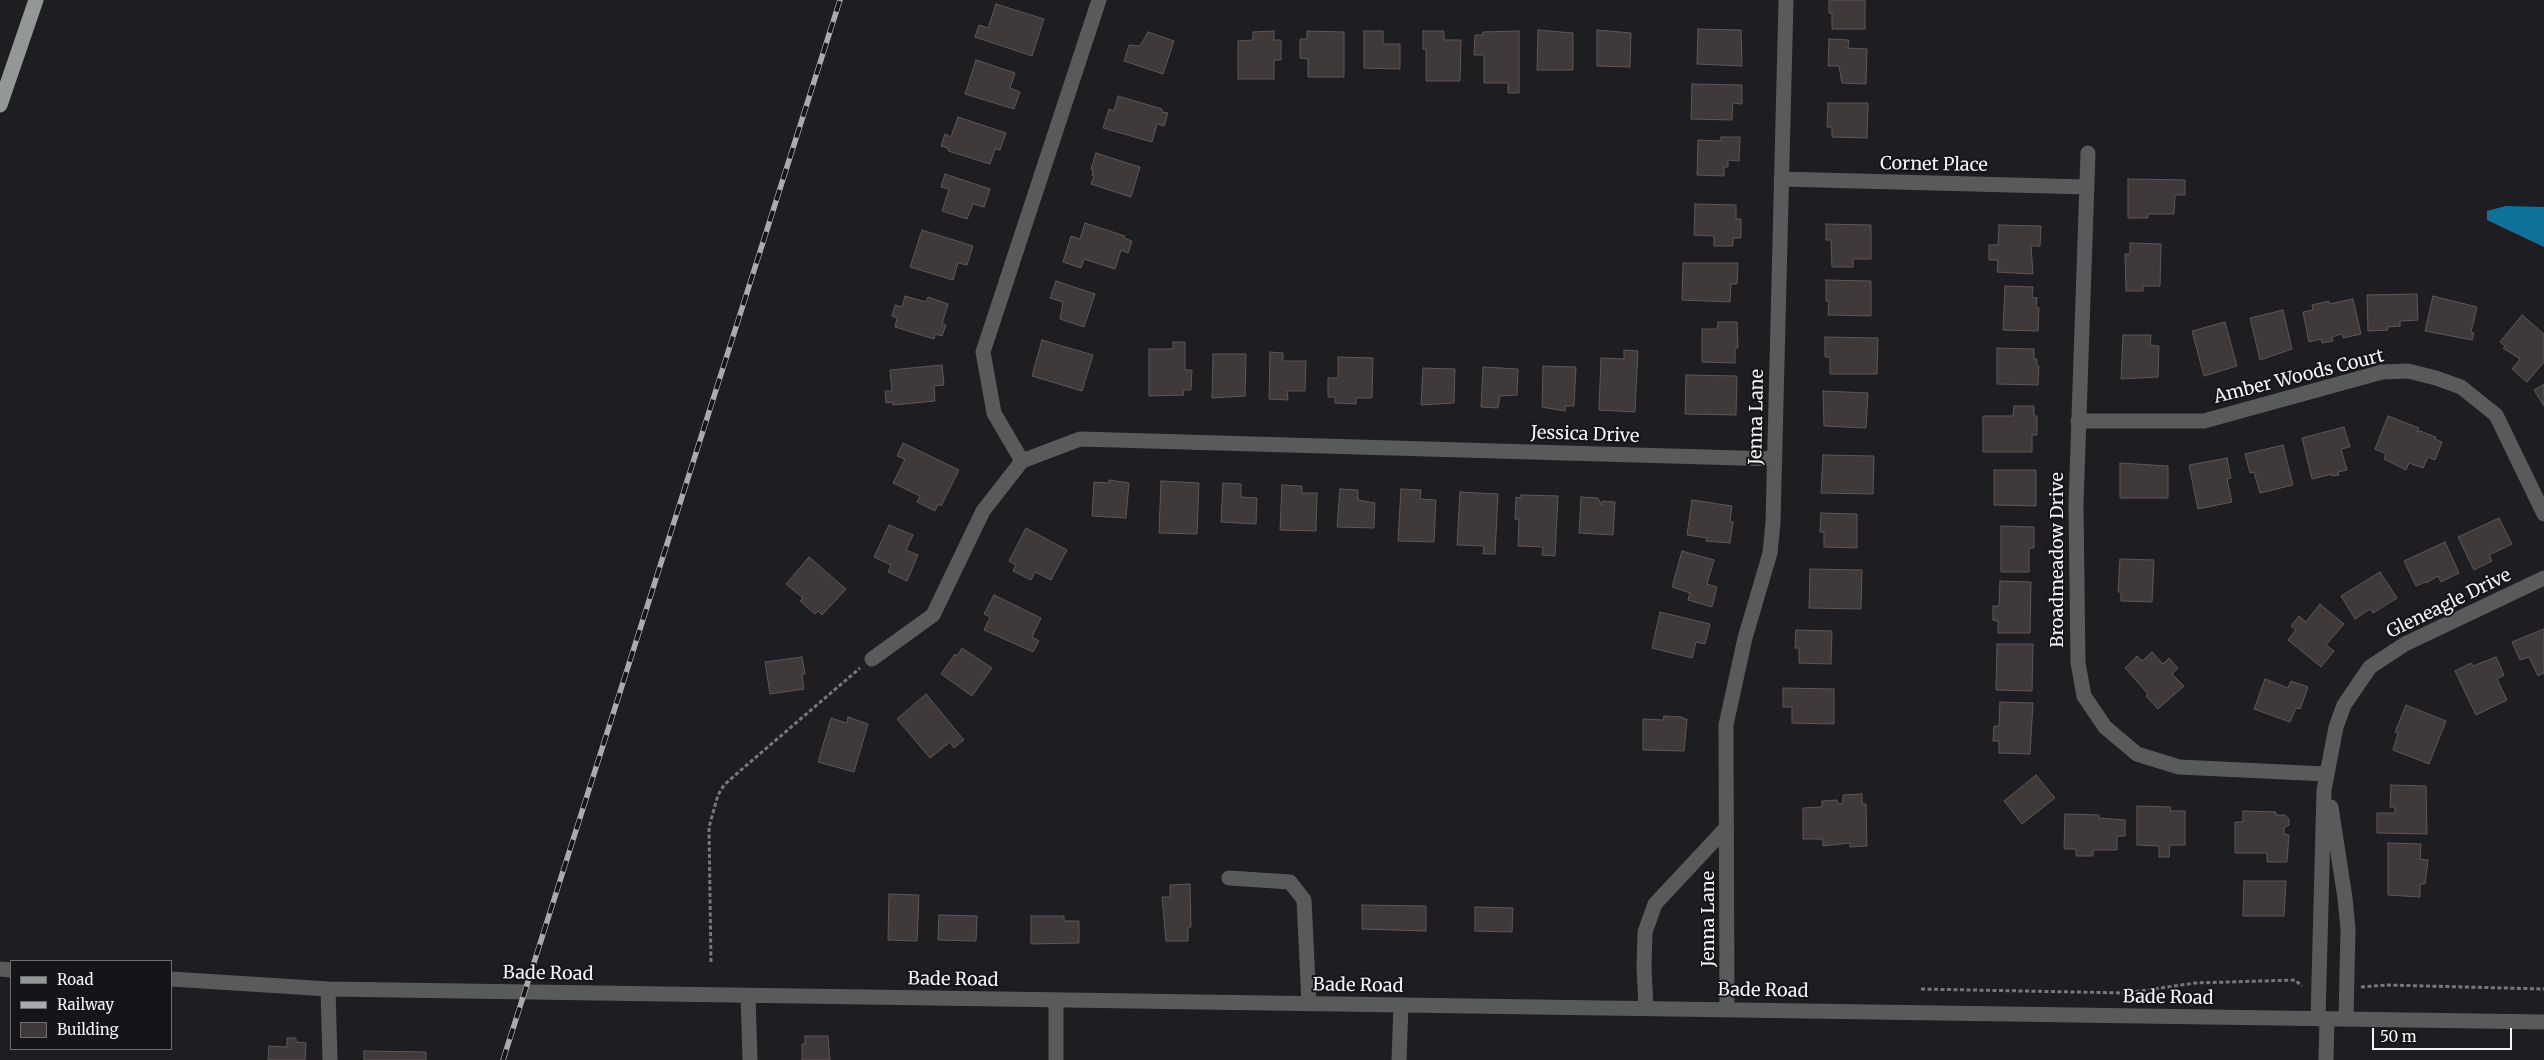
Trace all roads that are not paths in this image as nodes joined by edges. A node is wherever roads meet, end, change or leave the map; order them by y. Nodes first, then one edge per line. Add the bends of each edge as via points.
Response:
1 (36, 0) edge
2 (1099, 0) edge
3 (1786, 0) edge
4 (0, 105) edge
5 (2088, 153) dead end
6 (1781, 180) junction
7 (2087, 187) junction
8 (2078, 421) junction
9 (1775, 460) junction
10 (1022, 461) junction
11 (2544, 514) edge
12 (2544, 578) edge
13 (872, 658) road end
14 (2326, 774) junction
15 (1726, 828) junction
16 (1229, 878) dead end
17 (172, 980) edge
18 (328, 989) junction
19 (748, 996) junction
20 (1056, 1000) junction
21 (1309, 1004) junction
22 (1401, 1005) junction
23 (1646, 1008) junction
24 (1727, 1010) junction
25 (2322, 1019) junction
26 (2346, 1019) junction
27 (2544, 1022) edge
28 (330, 1060) edge
29 (750, 1060) edge
30 (1056, 1060) edge
31 (1399, 1060) edge
32 (2326, 1060) edge

1 - 4 main road
2 - 10 street via 983,352 994,413
3 - 6 street, Jenna Lane
5 - 7 street, Broadmeadow Drive
6 - 7 street, Cornet Place
6 - 9 street, Jenna Lane
7 - 8 street, Broadmeadow Drive
8 - 11 street, Amber Woods Court via 2204,421 2382,372 2408,371 2461,388 2496,415
8 - 14 street, Broadmeadow Drive via 2078,663 2084,696 2105,727 2136,754 2179,767
9 - 10 street, Jessica Drive via 1080,439
9 - 15 street, Jenna Lane via 1770,553 1745,638 1726,724
10 - 13 street via 983,511 933,615
12 - 14 street, Gleneagle Drive via 2405,644 2370,667 2344,705
14 - 25 street, Gleneagle Drive
14 - 26 street, Gleneagle Drive via 2348,929
15 - 23 street, Jenna Lane via 1655,904 1645,932
15 - 24 street, Jenna Lane
16 - 21 street via 1290,882 1304,900
17 - 18 street, Bade Road
18 - 19 street, Bade Road
18 - 28 street
19 - 20 street, Bade Road
19 - 29 street
20 - 21 street, Bade Road
20 - 30 street
21 - 22 street, Bade Road
22 - 23 street, Bade Road
22 - 31 street
23 - 24 street, Bade Road
24 - 25 street, Bade Road
25 - 26 street, Bade Road
25 - 32 street, Gleneagle Drive
26 - 27 street, Bade Road

